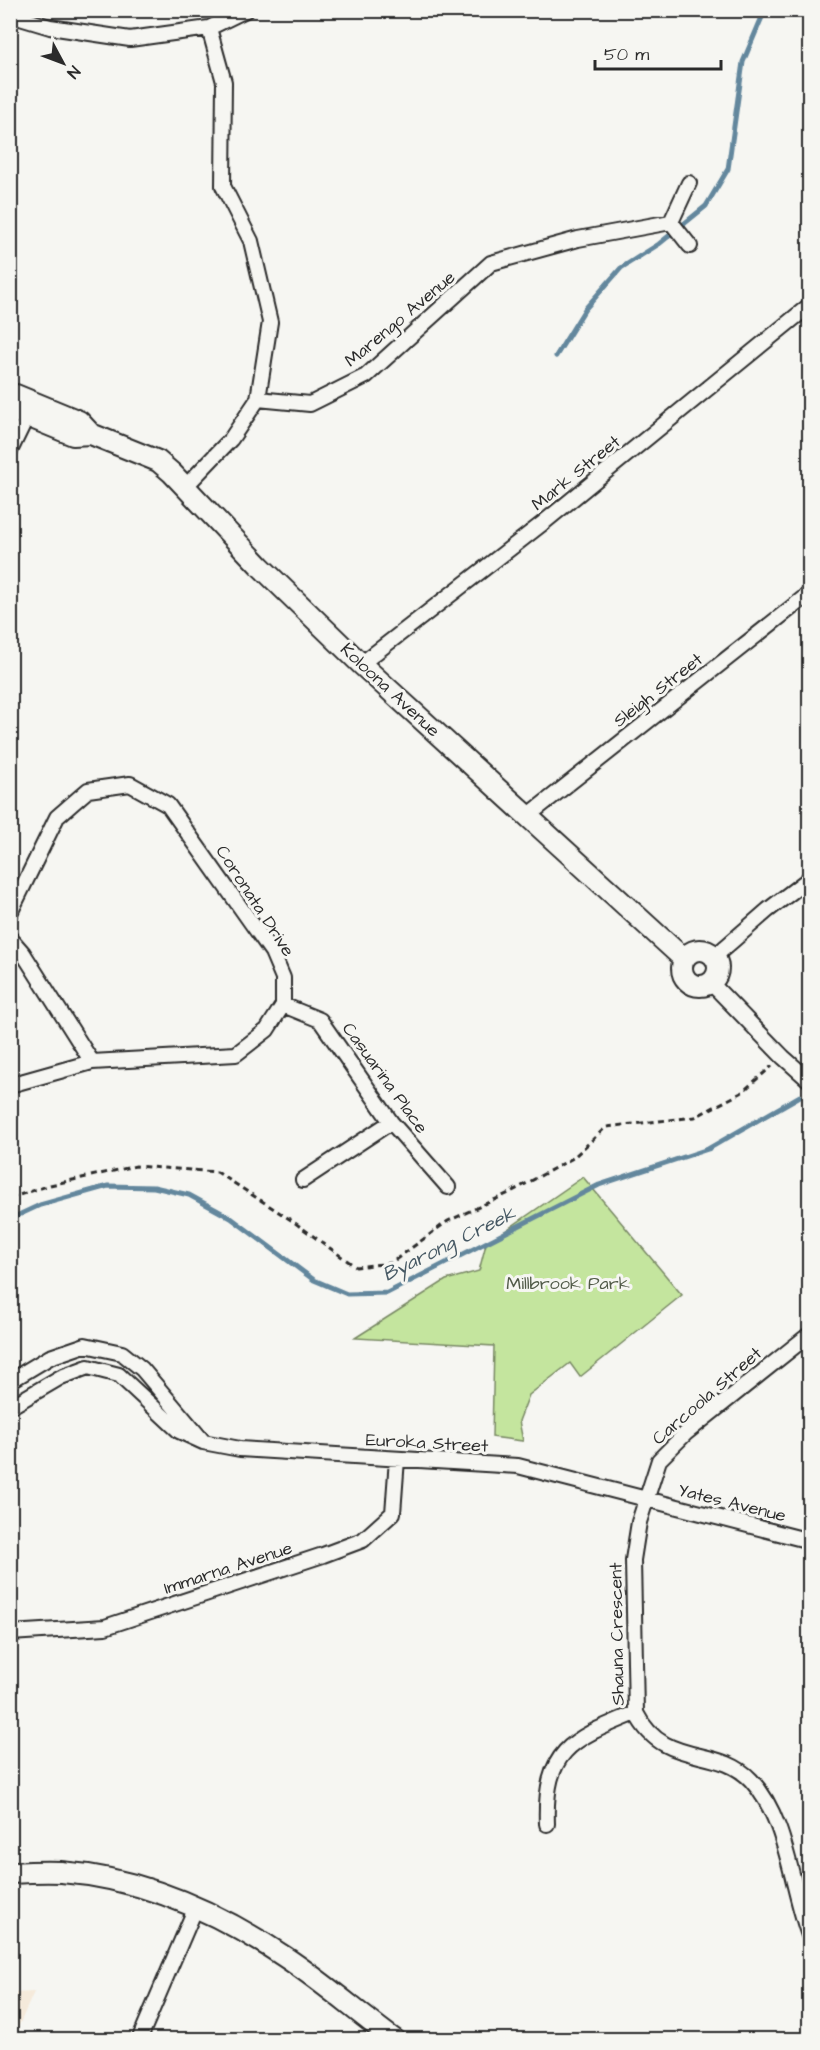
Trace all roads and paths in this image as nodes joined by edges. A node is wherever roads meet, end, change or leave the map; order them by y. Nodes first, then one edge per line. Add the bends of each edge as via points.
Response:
1 (246, 10) edge
2 (10, 15) edge
3 (209, 28) junction
4 (689, 183) dead end
5 (671, 222) junction
6 (690, 246) dead end
7 (810, 305) edge
8 (10, 395) edge
9 (258, 399) junction
10 (19, 412) edge
11 (92, 434) junction
12 (10, 452) edge
13 (186, 486) junction
14 (810, 593) edge
15 (361, 664) junction
16 (529, 815) junction
17 (810, 878) edge
18 (10, 913) edge
19 (10, 938) edge
20 (714, 957) junction
21 (684, 958) junction
22 (711, 983) junction
23 (283, 1005) junction
24 (92, 1062) junction
25 (770, 1068) dead end
26 (810, 1081) edge
27 (10, 1085) edge
28 (391, 1122) junction
29 (303, 1180) dead end
30 (448, 1187) dead end
31 (10, 1198) edge
32 (810, 1334) edge
33 (10, 1381) edge
34 (10, 1407) edge
35 (203, 1442) junction
36 (398, 1460) junction
37 (645, 1499) junction
38 (810, 1541) edge
39 (10, 1633) edge
40 (636, 1713) junction
41 (547, 1824) dead end
42 (10, 1873) edge
43 (196, 1907) junction
44 (810, 1938) edge
45 (139, 2040) edge
46 (394, 2040) edge

1 - 3 street
2 - 3 street via 50,27 130,39
3 - 9 street via 224,82 223,186 251,241 270,322
4 - 5 street
5 - 6 street
5 - 9 street, Marengo Avenue via 578,239 491,263 366,376 310,404
7 - 15 street, Mark Street via 543,523
8 - 11 street, Koloona Avenue via 79,421
9 - 13 street via 231,439
10 - 11 street, Koloona Avenue via 73,435
10 - 12 street
11 - 13 street, Koloona Avenue via 158,461
13 - 15 street, Koloona Avenue via 260,566
14 - 16 street, Sleigh Street
15 - 16 street, Koloona Avenue
16 - 21 street, Koloona Avenue
17 - 20 street
18 - 23 street, Coronata Drive via 57,817 88,790 130,784 168,805 272,952 283,978
19 - 24 street
20 - 21 street via 698,950
20 - 22 street via 718,972
21 - 22 street via 681,970 689,983 699,987
22 - 26 street
23 - 24 street via 267,1030 236,1054
23 - 28 street, Casuarina Place via 320,1020
24 - 27 street
25 - 31 path via 741,1093 695,1117 606,1127 573,1158 448,1221 391,1263 356,1267 217,1172 136,1167 50,1185
28 - 29 street
28 - 30 street, Casuarina Place
32 - 37 street, Carcoola Street via 686,1433 659,1460
33 - 35 street via 50,1357 85,1345 122,1353 142,1369
34 - 35 street, Euroka Street via 61,1377 88,1367 119,1375 179,1431
35 - 36 street, Euroka Street via 240,1449
36 - 37 street, Euroka Street via 518,1466
36 - 39 street, Immarna Avenue via 393,1513 363,1540 105,1627
37 - 38 street, Yates Avenue
37 - 40 street, Shauna Crescent via 633,1560
40 - 41 street via 582,1736 561,1755 547,1794
40 - 44 street, Shauna Crescent via 648,1732 672,1749 730,1764 762,1793 777,1826
42 - 43 street via 59,1872 105,1878
43 - 45 street
43 - 46 street via 287,1958

